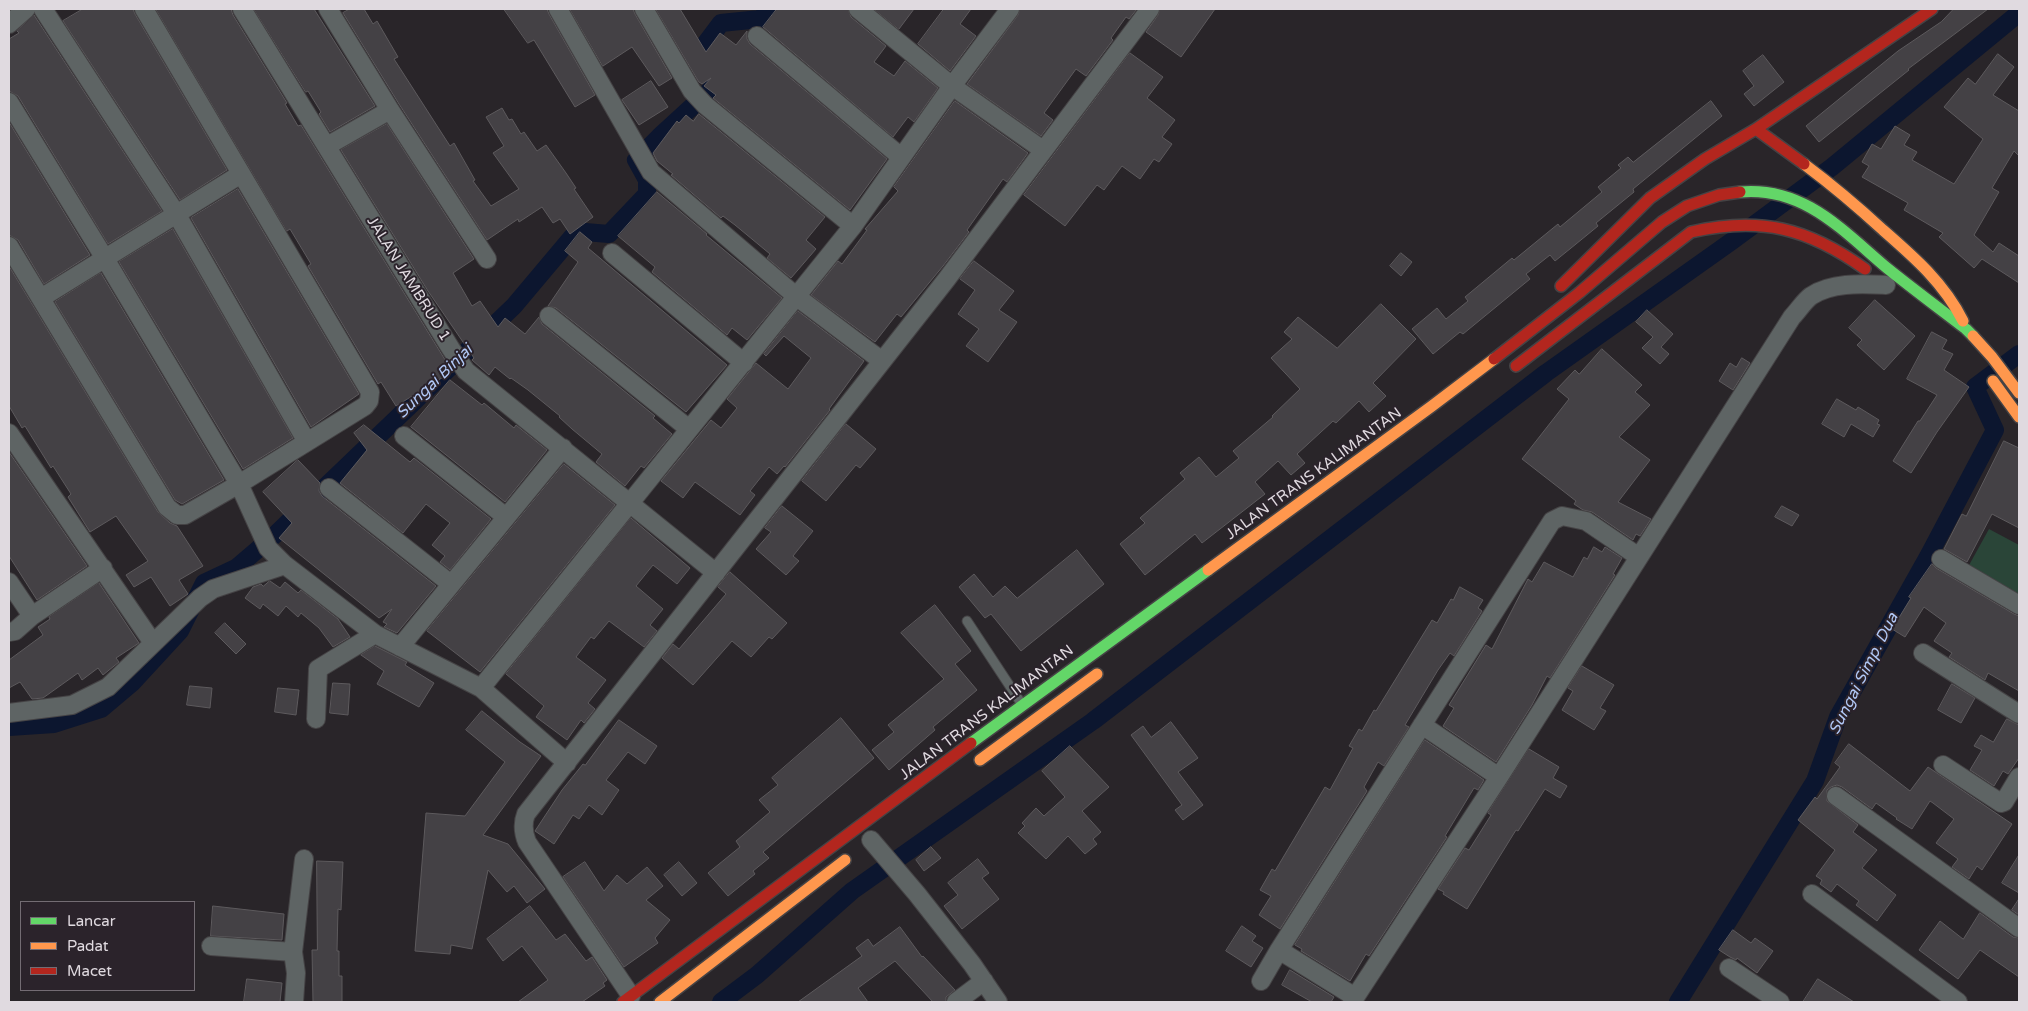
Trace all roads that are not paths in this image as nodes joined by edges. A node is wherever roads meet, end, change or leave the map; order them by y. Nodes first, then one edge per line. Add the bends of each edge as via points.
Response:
1 (26, 9) edge
2 (43, 9) edge
3 (144, 9) edge
4 (242, 9) edge
5 (328, 9) edge
6 (558, 9) edge
7 (644, 9) edge
8 (858, 9) edge
9 (1150, 9) edge
10 (1932, 9) edge
11 (1004, 11) edge
12 (9, 24) edge
13 (757, 36) dead end
14 (952, 86) junction
15 (9, 102) edge
16 (390, 110) junction
17 (1756, 129) junction
18 (327, 146) junction
19 (1043, 150) junction
20 (901, 157) junction
21 (241, 174) junction
22 (176, 215) junction
23 (853, 226) junction
24 (9, 246) edge
25 (612, 253) dead end
26 (104, 258) junction
27 (487, 259) dead end
28 (1886, 281) junction
29 (1552, 295) dead end
30 (797, 297) junction
31 (41, 298) junction
32 (1541, 310) dead end
33 (549, 316) dead end
34 (1966, 329) junction
35 (1529, 332) junction
36 (882, 361) junction
37 (744, 363) junction
38 (1507, 372) dead end
39 (1988, 375) dead end
40 (2012, 386) edge
41 (2019, 417) edge
42 (689, 429) junction
43 (9, 433) edge
44 (404, 436) dead end
45 (306, 442) junction
46 (563, 448) junction
47 (239, 484) junction
48 (329, 488) dead end
49 (629, 503) junction
50 (506, 517) junction
51 (1639, 557) junction
52 (1941, 558) dead end
53 (285, 565) junction
54 (103, 568) junction
55 (716, 573) junction
56 (9, 582) edge
57 (451, 584) junction
58 (2019, 605) edge
59 (32, 616) junction
60 (967, 621) dead end
61 (9, 632) edge
62 (375, 634) junction
63 (153, 643) junction
64 (400, 647) junction
65 (1923, 653) dead end
66 (1107, 667) dead end
67 (481, 688) junction
68 (1022, 705) junction
69 (9, 713) edge
70 (2019, 714) edge
71 (316, 719) dead end
72 (1422, 725) junction
73 (567, 763) junction
74 (1943, 765) dead end
75 (971, 767) dead end
76 (1499, 777) junction
77 (2016, 789) edge
78 (1836, 796) dead end
79 (869, 843) joint
80 (304, 859) dead end
81 (1812, 894) dead end
82 (2019, 928) edge
83 (211, 946) dead end
84 (1279, 950) junction
85 (293, 952) junction
86 (1730, 968) dead end
87 (984, 981) junction
88 (1261, 981) dead end
89 (627, 999) edge
90 (1353, 1000) edge
91 (294, 1002) edge
92 (660, 1002) edge
93 (956, 1002) edge
94 (998, 1002) edge
95 (1780, 1002) edge
96 (1958, 1002) edge

1 - 12 street
2 - 22 street
3 - 21 street
4 - 18 street, JALAN JAMBRUD 1
5 - 16 street
6 - 30 street via 651,172
7 - 23 street via 692,91 705,105
8 - 14 street
9 - 19 street
10 - 17 main road
11 - 14 street
13 - 20 street
14 - 19 street
14 - 20 street
15 - 26 street
16 - 18 street
16 - 27 street
17 - 29 main road via 1705,159 1650,198
17 - 34 main road via 1846,196 1934,275 1956,306
18 - 46 street, JALAN JAMBRUD 1 via 466,371
19 - 36 street
20 - 23 street
21 - 22 street
21 - 45 street via 370,392 365,406
22 - 26 street
22 - 45 street
23 - 30 street
24 - 31 street
25 - 37 street
26 - 31 street
26 - 47 street
28 - 34 main road, JALAN TRANS KALIMANTAN
28 - 35 main road, JALAN TRANS KALIMANTAN via 1828,217 1801,202 1775,194 1743,192 1720,195 1686,206 1662,222
28 - 38 main road, JALAN TRANS KALIMANTAN via 1836,248 1798,232 1779,226 1742,222 1723,224 1691,232
28 - 51 street via 1837,286 1811,296 1792,317
30 - 36 street
30 - 37 street
31 - 47 street via 172,513 185,516
32 - 35 main road
33 - 42 street
34 - 40 main road, JALAN TRANS KALIMANTAN via 1992,357
35 - 68 main road, JALAN TRANS KALIMANTAN
36 - 55 street
37 - 42 street
39 - 40 main road, JALAN TRANS KALIMANTAN
40 - 41 main road, JALAN TRANS KALIMANTAN
42 - 49 street
43 - 54 street
44 - 50 street
45 - 47 street
46 - 49 street, JALAN JAMBRUD 1
46 - 50 street
47 - 53 street via 268,548
48 - 57 street
49 - 55 street, JALAN JAMBRUD 1
49 - 67 street
50 - 57 street
51 - 72 street via 1586,521 1562,516 1552,521
51 - 76 street
52 - 58 street
53 - 62 street
53 - 63 street via 213,589 181,614
54 - 59 street
54 - 63 street
55 - 73 street
56 - 59 street
57 - 64 street
59 - 61 street via 15,631
60 - 68 lane
62 - 64 street
62 - 71 street via 318,669
63 - 69 street via 108,687 72,705
64 - 67 street
65 - 70 street
66 - 75 main road
67 - 73 street
68 - 89 main road, JALAN TRANS KALIMANTAN
72 - 76 street
72 - 84 street
73 - 89 street via 526,814 523,833
74 - 77 street via 2001,803
76 - 90 street
78 - 82 street
79 - 87 street via 917,894
79 - 92 main road
80 - 85 street
81 - 96 street
83 - 85 street
84 - 88 street
84 - 90 street
85 - 91 street via 296,973
86 - 95 street
87 - 93 street
87 - 94 street

